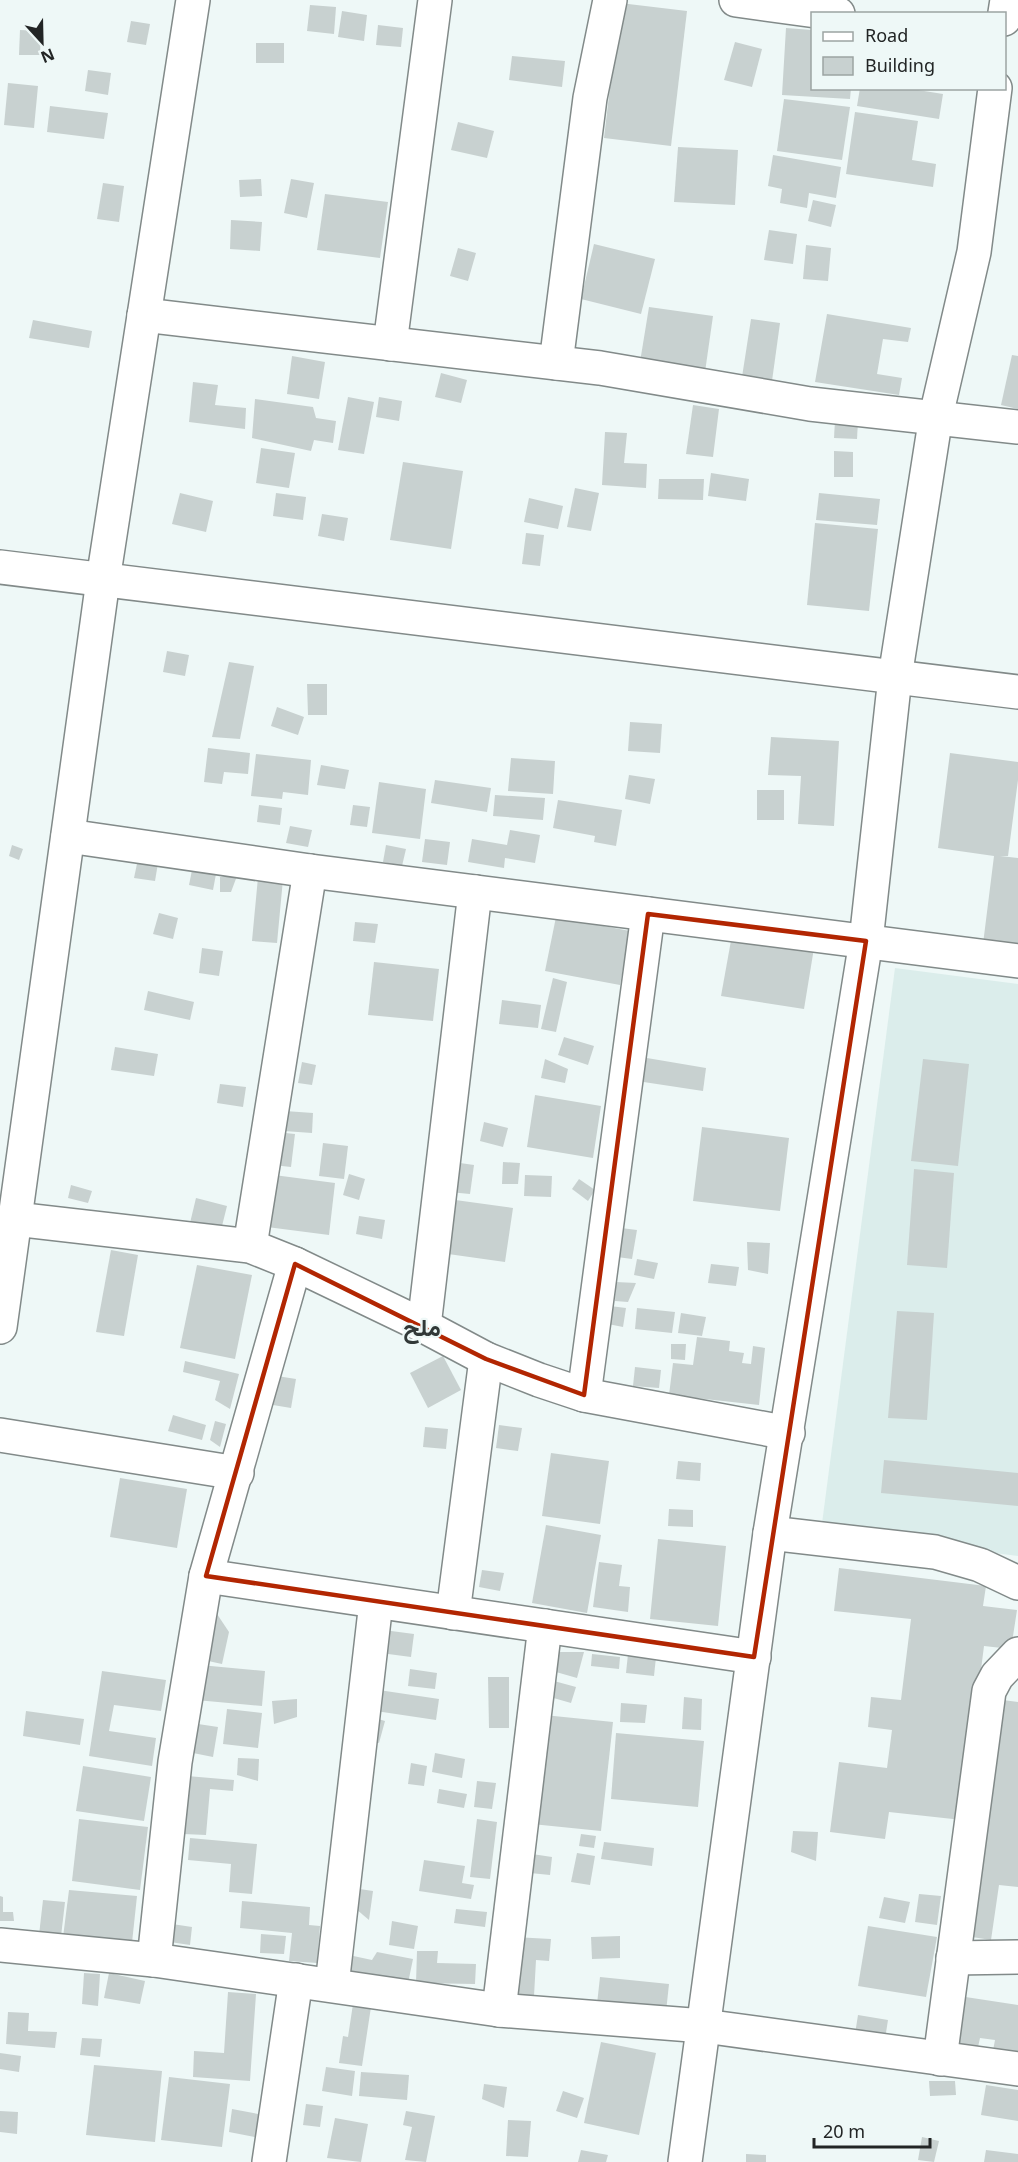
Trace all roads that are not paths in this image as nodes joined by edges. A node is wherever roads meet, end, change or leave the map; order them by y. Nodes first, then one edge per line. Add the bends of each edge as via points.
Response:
1 (193, 0) edge
2 (435, 0) edge
3 (610, 0) edge
4 (736, 0) edge
5 (823, 12) edge
6 (995, 90) edge
7 (144, 315) junction
8 (390, 344) junction
9 (556, 363) junction
10 (936, 416) junction
11 (1018, 427) edge
12 (0, 567) edge
13 (103, 580) junction
14 (895, 677) junction
15 (1018, 693) edge
16 (68, 836) junction
17 (310, 872) junction
18 (475, 892) junction
19 (648, 914) junction
20 (866, 941) junction
21 (1018, 961) edge
22 (15, 1219) junction
23 (250, 1246) junction
24 (295, 1264) junction
25 (424, 1326) junction
26 (0, 1328) edge
27 (486, 1359) junction
28 (584, 1395) junction
29 (788, 1433) junction
30 (0, 1435) edge
31 (237, 1473) junction
32 (770, 1533) junction
33 (206, 1576) junction
34 (1018, 1583) edge
35 (376, 1602) junction
36 (453, 1613) junction
37 (545, 1626) junction
38 (1018, 1654) edge
39 (754, 1657) junction
40 (0, 1945) edge
41 (1018, 1957) edge
42 (953, 1958) junction
43 (154, 1960) junction
44 (296, 1980) junction
45 (332, 1986) junction
46 (499, 2010) junction
47 (704, 2026) junction
48 (940, 2059) junction
49 (1018, 2069) edge
50 (269, 2162) edge
51 (685, 2162) edge

1 - 7 street
2 - 8 street
3 - 9 street via 590,98
4 - 5 street
6 - 10 street via 974,252
7 - 8 street
7 - 13 street
8 - 9 street
9 - 10 street via 810,404
10 - 11 street
10 - 14 street
12 - 13 street
13 - 14 street
13 - 16 street
14 - 15 street
14 - 20 street
16 - 17 street
16 - 22 street
17 - 18 street
17 - 23 street
18 - 19 street
18 - 25 street
19 - 20 street
19 - 28 street
20 - 21 street
20 - 29 street
22 - 23 street
22 - 26 street
23 - 24 street
24 - 25 street
24 - 31 street
25 - 27 street
27 - 28 street
27 - 36 street
28 - 29 street
29 - 32 street
30 - 31 street
31 - 33 street
32 - 34 street via 935,1552 980,1565
32 - 39 street
33 - 35 street
33 - 43 street via 175,1762
35 - 36 street
35 - 45 street
36 - 37 street
37 - 39 street
37 - 46 street
38 - 42 street via 989,1691
39 - 47 street
40 - 43 street
41 - 42 street
42 - 48 street
43 - 44 street
44 - 45 street
44 - 50 street
45 - 46 street
46 - 47 street
47 - 48 street
47 - 51 street
48 - 49 street

